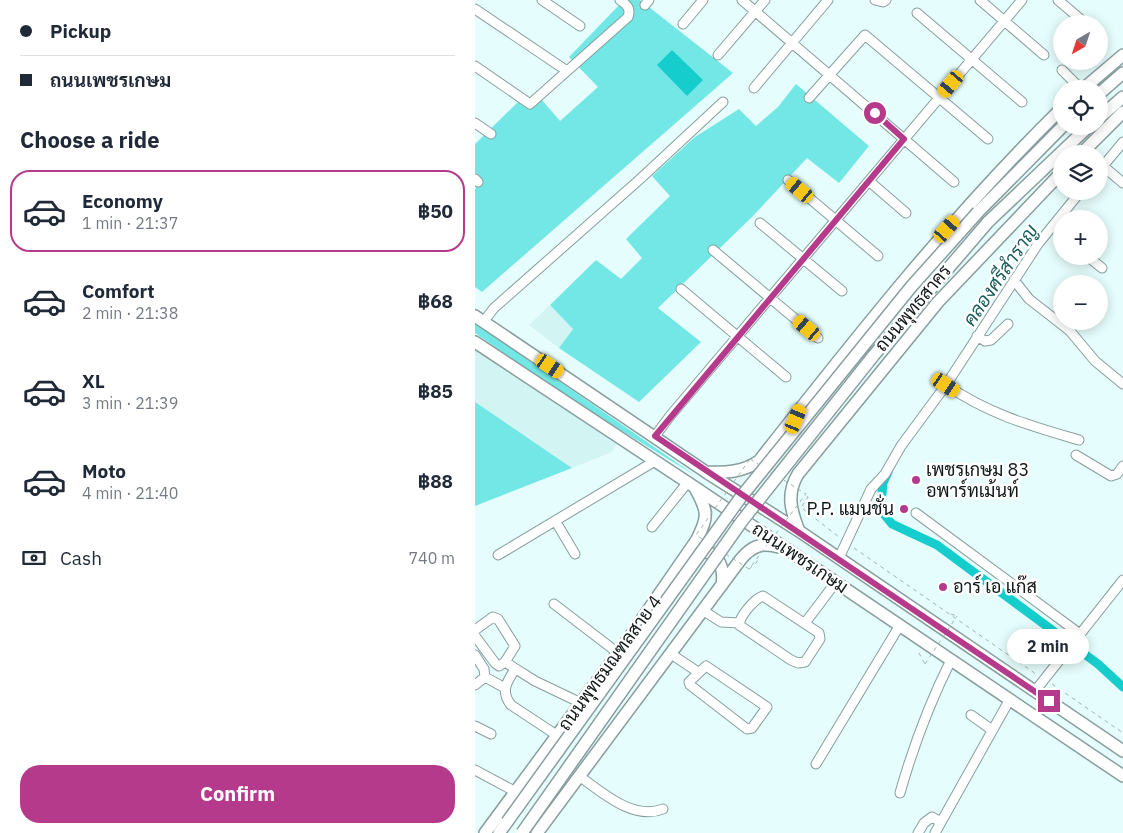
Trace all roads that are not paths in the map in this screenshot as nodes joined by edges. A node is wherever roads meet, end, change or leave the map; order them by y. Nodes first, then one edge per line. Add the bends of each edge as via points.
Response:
1 (542, 0) edge
2 (620, 0) edge
3 (703, 0) edge
4 (742, 0) edge
5 (765, 0) edge
6 (829, 0) edge
7 (875, 0) edge
8 (886, 0) edge
9 (980, 0) edge
10 (1022, 0) edge
11 (1058, 0) edge
12 (475, 9) edge
13 (755, 11) junction
14 (917, 13) dead end
15 (1076, 15) edge
16 (1004, 21) junction
17 (683, 24) dead end
18 (580, 26) dead end
19 (793, 43) junction
20 (1044, 55) dead end
21 (1123, 55) edge
22 (717, 56) dead end
23 (973, 59) junction
24 (475, 66) edge
25 (1062, 70) dead end
26 (567, 72) junction
27 (1123, 73) edge
28 (830, 74) junction
29 (1073, 80) edge
30 (1093, 80) edge
31 (1108, 86) edge
32 (754, 88) dead end
33 (1123, 97) edge
34 (809, 98) dead end
35 (940, 98) junction
36 (723, 102) dead end
37 (1022, 102) dead end
38 (1108, 110) edge
39 (1123, 112) edge
40 (1053, 117) edge
41 (475, 123) edge
42 (491, 134) dead end
43 (1054, 135) edge
44 (1080, 135) edge
45 (904, 139) junction
46 (988, 139) dead end
47 (1123, 142) edge
48 (1090, 145) edge
49 (1108, 160) edge
50 (1108, 173) edge
51 (788, 180) dead end
52 (869, 181) junction
53 (1053, 181) edge
54 (954, 182) dead end
55 (1123, 183) edge
56 (906, 212) dead end
57 (836, 220) junction
58 (760, 222) dead end
59 (1053, 231) edge
60 (713, 250) dead end
61 (878, 256) dead end
62 (803, 259) junction
63 (1098, 265) edge
64 (1102, 268) dead end
65 (1014, 280) junction
66 (681, 289) dead end
67 (842, 291) dead end
68 (771, 298) junction
69 (479, 318) edge
70 (1008, 324) dead end
71 (977, 336) junction
72 (738, 337) junction
73 (818, 338) dead end
74 (475, 342) edge
75 (786, 377) dead end
76 (1123, 384) edge
77 (946, 385) junction
78 (802, 405) junction
79 (831, 432) junction
80 (655, 436) junction
81 (1079, 440) dead end
82 (1076, 455) dead end
83 (655, 461) junction
84 (1123, 466) edge
85 (706, 472) junction
86 (691, 484) junction
87 (741, 497) joint
88 (753, 506) joint
89 (916, 513) dead end
90 (556, 522) junction
91 (652, 527) dead end
92 (799, 531) junction
93 (788, 550) junction
94 (575, 554) dead end
95 (498, 555) dead end
96 (686, 557) junction
97 (839, 558) junction
98 (1123, 580) edge
99 (836, 582) junction
100 (722, 586) junction
101 (554, 604) dead end
102 (704, 611) junction
103 (739, 623) junction
104 (805, 623) junction
105 (900, 625) junction
106 (475, 630) edge
107 (475, 636) edge
108 (1078, 637) junction
109 (618, 653) junction
110 (671, 654) junction
111 (475, 655) edge
112 (951, 660) junction
113 (505, 662) junction
114 (515, 669) junction
115 (698, 672) junction
116 (485, 677) junction
117 (475, 685) edge
118 (505, 688) junction
119 (1035, 691) junction
120 (1010, 699) junction
121 (581, 703) junction
122 (971, 715) dead end
123 (475, 726) edge
124 (992, 730) junction
125 (491, 734) dead end
126 (558, 736) junction
127 (1123, 751) edge
128 (816, 764) dead end
129 (475, 770) edge
130 (579, 776) junction
131 (1123, 776) edge
132 (516, 792) junction
133 (899, 793) dead end
134 (663, 809) dead end
135 (941, 822) junction
136 (485, 833) edge
137 (499, 833) edge
138 (522, 833) edge
139 (537, 833) edge
140 (918, 833) edge
141 (935, 833) edge

1 - 18 street
2 - 26 street via 628,6 629,17
3 - 17 street
4 - 13 street
5 - 13 street
6 - 19 street
7 - 8 street
9 - 16 street
10 - 16 street
11 - 15 street
12 - 26 street
13 - 19 street
13 - 22 street
14 - 23 street
16 - 20 street
16 - 23 street
19 - 28 street
19 - 32 street
21 - 30 main road
23 - 35 street
23 - 37 street
24 - 26 street via 530,104
25 - 29 street
27 - 31 main road
28 - 34 street
28 - 35 street via 865,34
28 - 45 street
33 - 38 main road
35 - 45 street
35 - 46 street
36 - 69 street via 639,180
39 - 48 main road
40 - 78 main road via 970,202
41 - 42 street
43 - 87 main road, ถนนพุทธสาคร, bridge via 978,212 893,309
44 - 88 main road, ถนนพุทธสาคร, bridge via 988,222 868,362
45 - 52 street
45 - 54 street
47 - 49 street
50 - 55 street
51 - 57 street
52 - 56 street
52 - 57 street
53 - 79 main road via 938,302
57 - 61 street
57 - 62 street
58 - 62 street
59 - 65 street
60 - 68 street
62 - 67 street
62 - 68 street
63 - 64 street
65 - 71 street
65 - 76 street via 1029,299 1070,331 1095,361
66 - 72 street
68 - 72 street
68 - 73 street
69 - 80 main road, ถนนเพชรเกษม
70 - 71 street via 991,340 985,341
71 - 77 street
72 - 75 street
72 - 80 street
74 - 83 main road, ถนนเพชรเกษม
77 - 81 street via 998,415
77 - 97 street via 868,494
78 - 79 main road via 795,425 803,437 814,441
78 - 85 main road via 752,466 734,471
79 - 92 main road via 792,483 789,493 791,507
80 - 85 main road, ถนนเพชรเกษม
82 - 84 street via 1111,476
83 - 86 main road, ถนนเพชรเกษม
83 - 90 street
85 - 92 main road, ถนนเพชรเกษม
86 - 91 street
86 - 93 main road, ถนนเพชรเกษม
86 - 96 main road, ถนนพุทธมณฑลสาย 4 via 706,509 706,521
87 - 137 main road, ถนนพุทธมณฑลสาย 4, bridge
88 - 138 main road, ถนนพุทธมณฑลสาย 4, bridge
89 - 108 street
90 - 94 street
90 - 95 street
92 - 97 main road, ถนนเพชรเกษม
93 - 99 main road, ถนนเพชรเกษม
93 - 100 main road via 772,545 755,546 741,559
96 - 100 main road via 700,551 713,554 723,568
96 - 109 main road, ถนนพุทธมณฑลสาย 4
97 - 119 main road, ถนนเพชรเกษม
98 - 108 street
99 - 104 street
99 - 105 main road, ถนนเพชรเกษม
100 - 102 main road
101 - 109 street
102 - 103 street via 721,622
102 - 110 main road
103 - 104 street via 756,600 763,596
103 - 104 street via 761,641 801,664 821,636
105 - 112 main road, ถนนเพชรเกษม
105 - 128 street
106 - 113 street via 493,617 502,622 515,646
107 - 113 street via 495,664 499,666
108 - 119 street
109 - 121 main road, ถนนพุทธมณฑลสาย 4
110 - 115 street
110 - 130 main road
111 - 116 street
112 - 120 main road, ถนนเพชรเกษม
112 - 133 street via 931,702
113 - 114 street
114 - 118 street
114 - 121 street
115 - 115 street via 690,685 747,729 752,728 767,710 710,667 703,667
116 - 117 street
116 - 118 street
118 - 126 street via 506,698 511,704
119 - 127 main road, ถนนเพชรเกษม
120 - 124 street
120 - 131 main road, ถนนเพชรเกษม
121 - 126 main road, ถนนพุทธมณฑลสาย 4
122 - 124 street
123 - 125 street
124 - 135 street
126 - 132 main road, ถนนพุทธมณฑลสาย 4
129 - 132 street
130 - 134 street via 619,805 655,812
130 - 139 main road
132 - 136 main road, ถนนพุทธมณฑลสาย 4
135 - 140 street via 927,818
135 - 141 street

